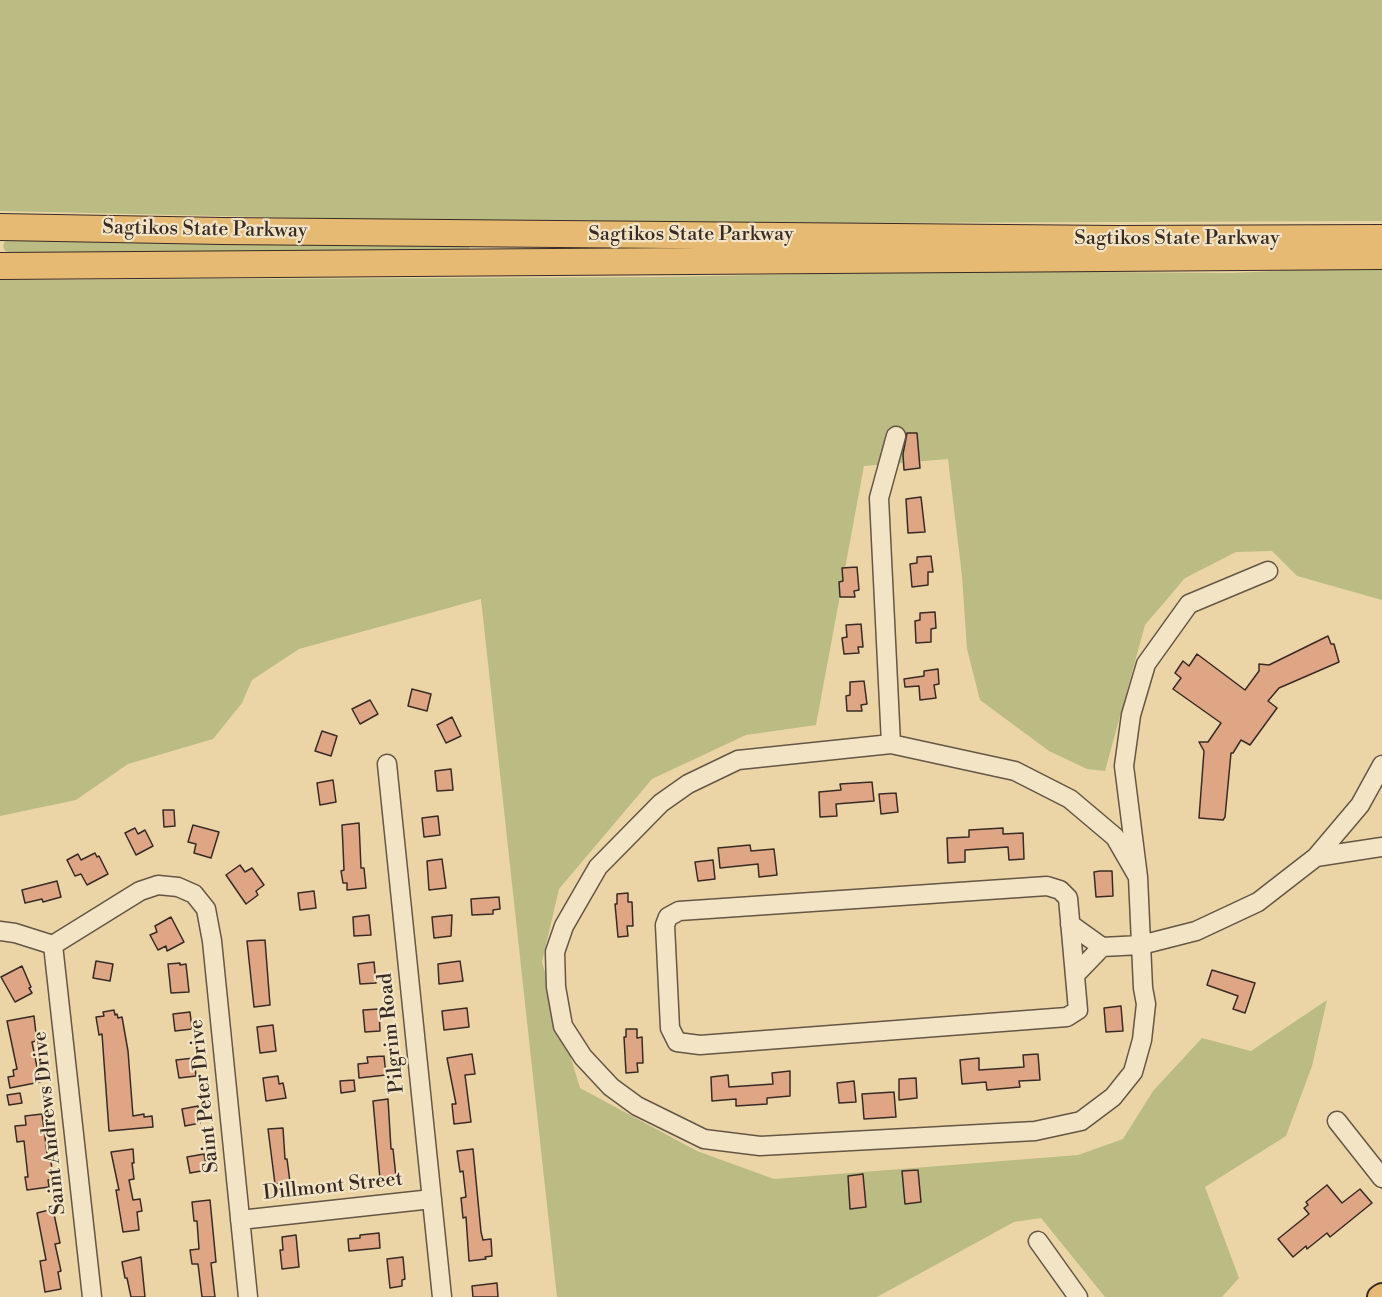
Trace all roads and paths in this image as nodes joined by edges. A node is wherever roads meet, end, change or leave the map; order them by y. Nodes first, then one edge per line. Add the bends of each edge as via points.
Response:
1 (0, 227) edge
2 (1382, 238) edge
3 (1382, 256) edge
4 (0, 266) edge
5 (896, 436) dead end
6 (1268, 571) dead end
7 (891, 744) junction
8 (387, 764) dead end
9 (1382, 765) edge
10 (1382, 847) edge
11 (1316, 857) junction
12 (1138, 877) junction
13 (1070, 924) junction
14 (0, 931) edge
15 (53, 945) junction
16 (1141, 945) junction
17 (1102, 947) junction
18 (1076, 975) junction
19 (1337, 1121) dead end
20 (1382, 1178) edge
21 (432, 1199) junction
22 (240, 1220) junction
23 (1038, 1241) dead end
24 (92, 1297) edge
25 (248, 1297) edge
26 (442, 1297) edge
27 (1078, 1297) edge

1 - 2 highway, Sagtikos State Parkway via 1118,239
3 - 4 highway, Sagtikos State Parkway
5 - 7 street via 879,498
6 - 12 street via 1189,604 1146,664 1131,715 1124,766
7 - 12 street via 1015,771 1070,799 1115,837
7 - 16 street via 738,760 661,802 598,867 564,926 555,952 556,987 563,1026 583,1057 611,1087 637,1106 704,1139 760,1146 1035,1131 1081,1121 1113,1097 1133,1072 1146,1004
8 - 21 street, Pilgrim Road
9 - 11 street via 1360,805
10 - 11 street
11 - 16 street via 1258,902 1196,931
12 - 16 street
13 - 17 street
13 - 18 street
13 - 18 street via 1068,898 1047,886 679,911 668,917 664,925 670,1028 677,1042 700,1045 1067,1017 1078,1010
14 - 15 street
15 - 22 street, Saint Peter Drive via 141,891 158,885 194,894 206,909
15 - 24 street, Saint Andrews Drive
16 - 17 street
17 - 18 street
19 - 20 street
21 - 22 street, Dillmont Street
21 - 26 street, Pilgrim Road
22 - 25 street, Saint Peter Drive
23 - 27 street

